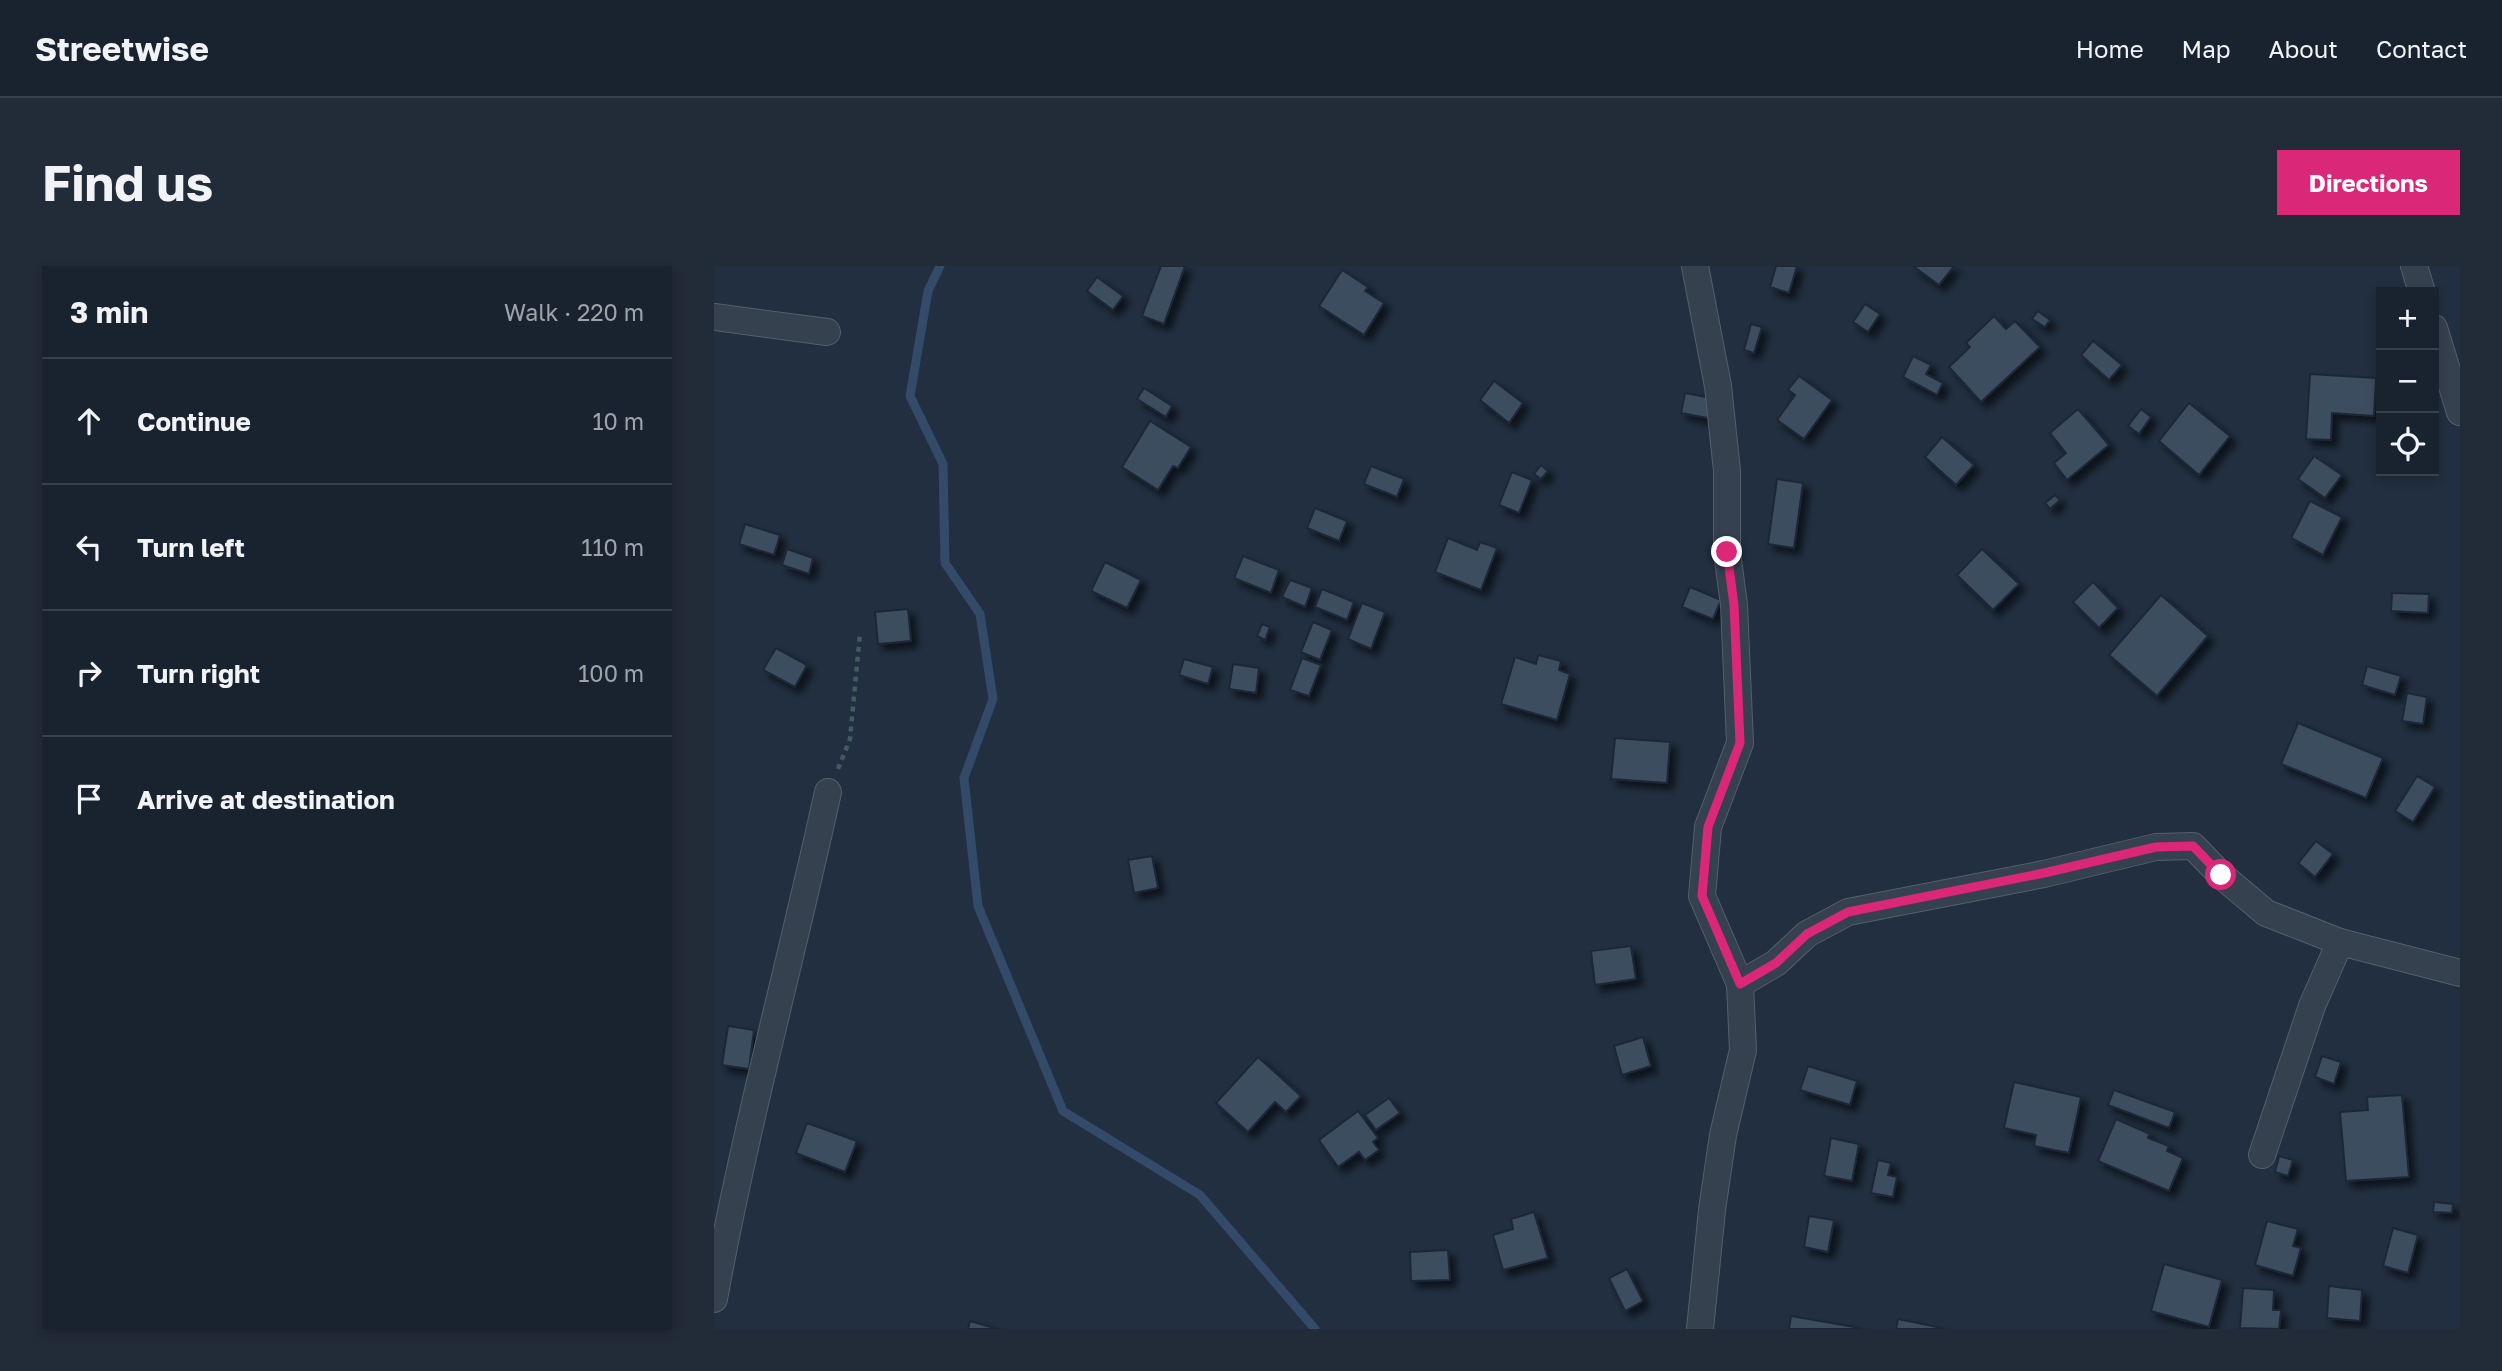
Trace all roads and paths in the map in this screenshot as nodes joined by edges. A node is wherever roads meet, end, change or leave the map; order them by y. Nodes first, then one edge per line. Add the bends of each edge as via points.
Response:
1 (1695, 266) edge
2 (2414, 266) edge
3 (2420, 287) edge
4 (714, 317) edge
5 (827, 332) dead end
6 (2439, 344) edge
7 (2460, 412) edge
8 (860, 633) dead end
9 (828, 792) joint
10 (2340, 942) junction
11 (2460, 973) edge
12 (1740, 984) junction
13 (2262, 1155) dead end
14 (725, 1169) edge
15 (714, 1298) edge
16 (1700, 1329) edge

1 - 12 street via 1727,471 1727,552 1740,743 1708,827 1702,896
2 - 3 street
4 - 5 street
6 - 7 street
8 - 9 path via 850,739
9 - 14 street via 796,938
10 - 11 street
10 - 12 street via 2266,913 2193,846 2156,847 1848,912 1807,934 1776,963
10 - 13 street via 2312,1006
12 - 16 street via 1743,1050 1723,1135
14 - 15 street

